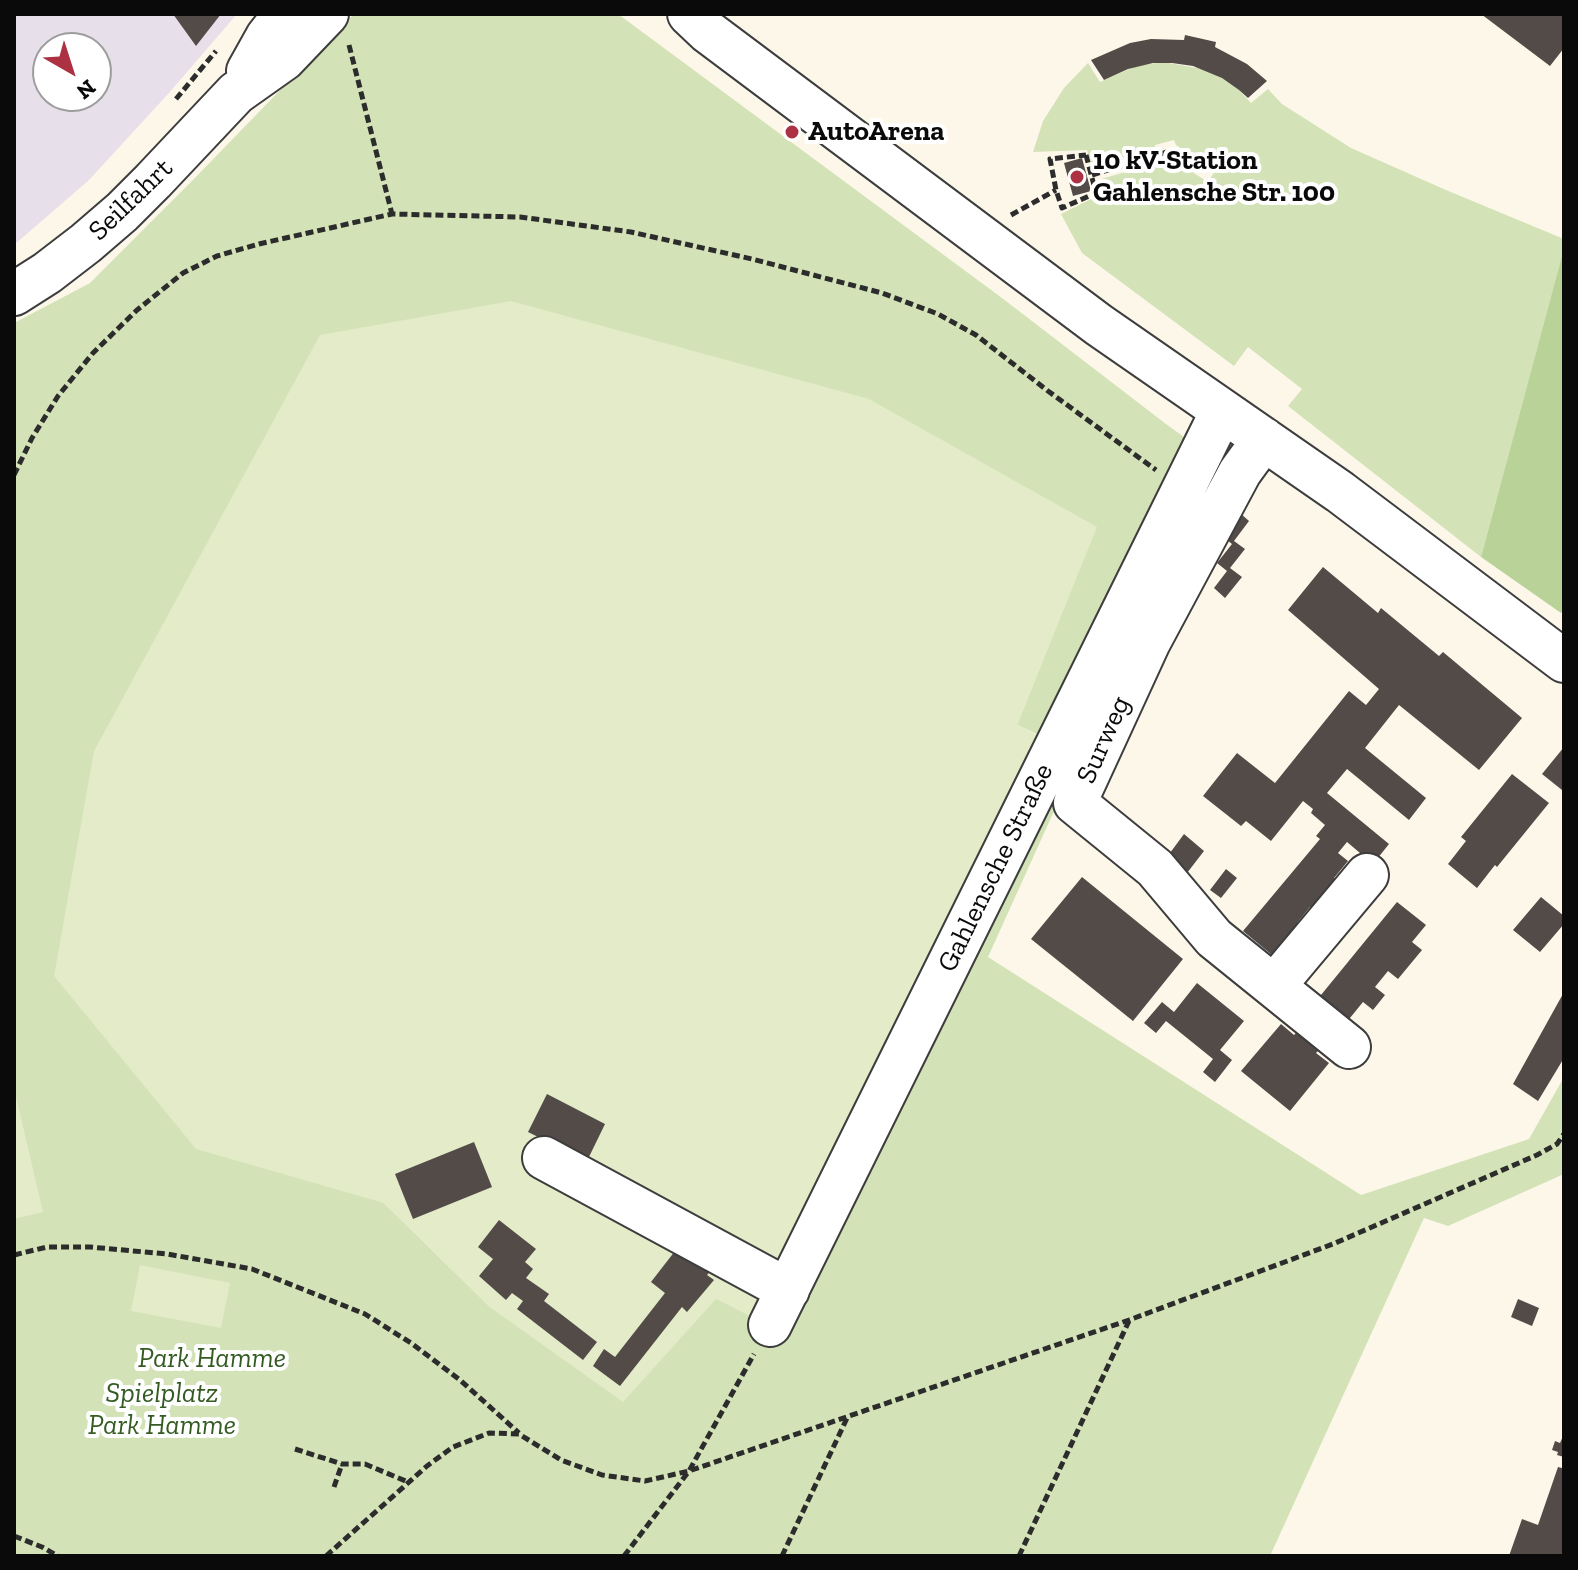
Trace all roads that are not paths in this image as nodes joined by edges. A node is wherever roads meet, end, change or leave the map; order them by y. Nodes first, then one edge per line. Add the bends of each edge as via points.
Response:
1 (285, 14) edge
2 (690, 20) edge
3 (338, 29) edge
4 (236, 93) junction
5 (14, 294) edge
6 (1222, 411) junction
7 (1264, 439) junction
8 (1564, 661) edge
9 (1367, 875) dead end
10 (1274, 986) junction
11 (1349, 1047) dead end
12 (544, 1158) dead end

1 - 4 street, Seilfahrt
2 - 6 street
3 - 4 street, Seilfahrt
4 - 5 street, Seilfahrt via 122,212
6 - 7 street
6 - 12 street, Gahlensche Straße via 779,1308
7 - 8 street
7 - 10 street, Surweg via 1240,472 1149,642 1075,803 1155,868 1214,938
9 - 10 street
10 - 11 street, Surweg

